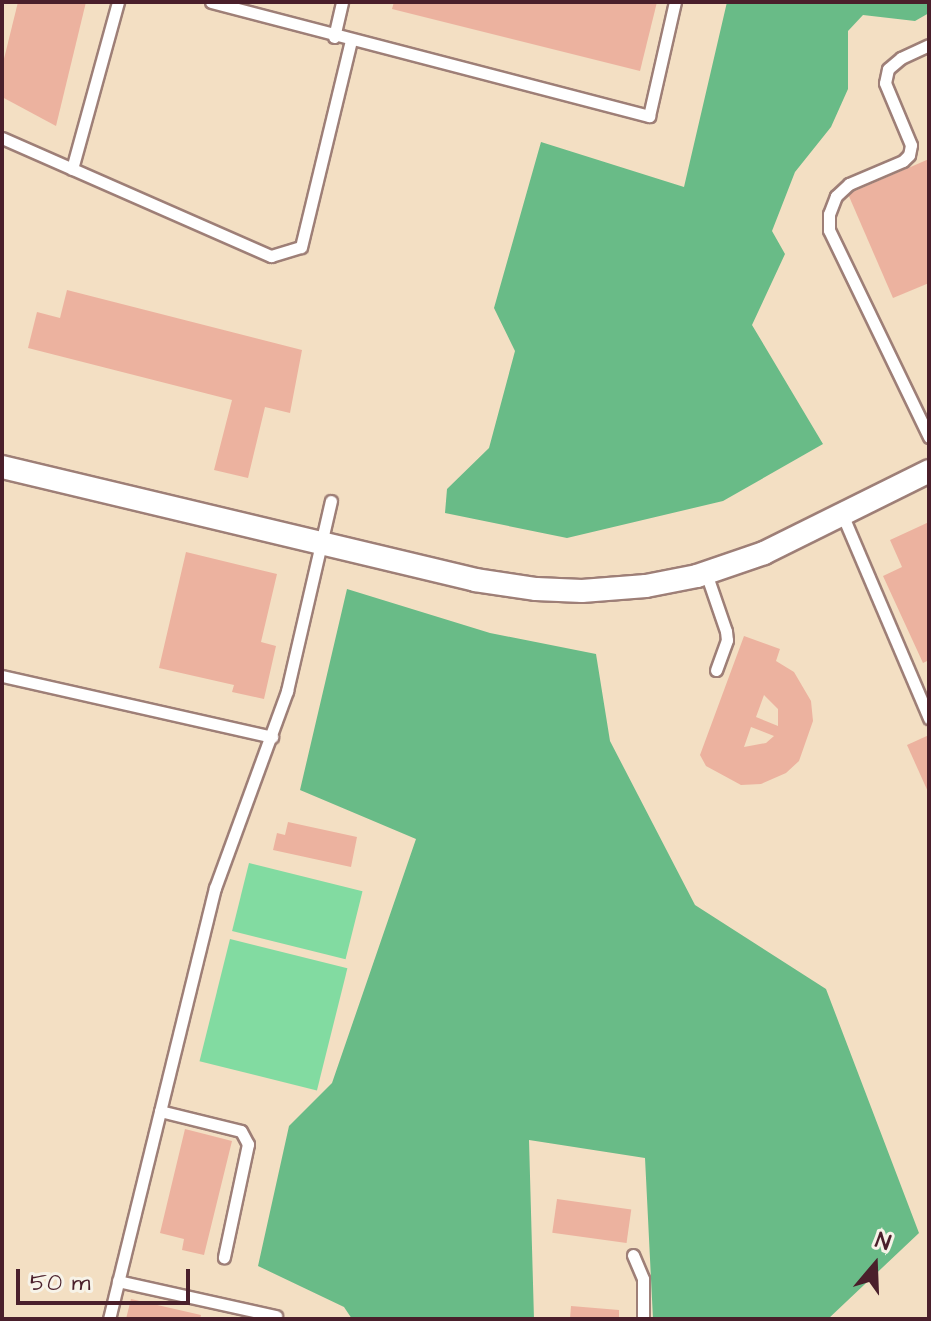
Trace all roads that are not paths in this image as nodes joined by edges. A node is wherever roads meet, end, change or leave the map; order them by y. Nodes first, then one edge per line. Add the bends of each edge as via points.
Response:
1 (118, 2) edge
2 (211, 2) edge
3 (342, 2) edge
4 (675, 2) edge
5 (334, 37) junction
6 (351, 41) junction
7 (929, 45) edge
8 (2, 138) edge
9 (72, 169) junction
10 (929, 437) edge
11 (2, 467) edge
12 (929, 471) edge
13 (331, 501) dead end
14 (842, 514) junction
15 (320, 544) junction
16 (706, 573) junction
17 (716, 670) dead end
18 (2, 676) edge
19 (929, 718) edge
20 (272, 737) junction
21 (160, 1111) junction
22 (633, 1255) dead end
23 (224, 1257) dead end
24 (118, 1281) junction
25 (276, 1316) dead end
26 (109, 1319) edge
27 (643, 1319) edge

1 - 9 lane
2 - 5 lane
3 - 5 lane
4 - 6 lane via 649,116
5 - 6 lane
6 - 9 lane via 301,247 271,256
7 - 10 lane via 888,69 885,83 911,145 909,155 849,184 836,196 829,230
8 - 9 lane
11 - 15 street
12 - 14 street
13 - 15 lane
14 - 16 street via 764,553
14 - 19 lane
15 - 16 street via 536,589 646,586
15 - 20 lane
16 - 17 lane via 727,640
18 - 20 lane
20 - 21 lane via 215,888
21 - 23 lane via 241,1131 248,1144
21 - 24 lane
22 - 27 lane via 643,1279
24 - 25 lane
24 - 26 lane

